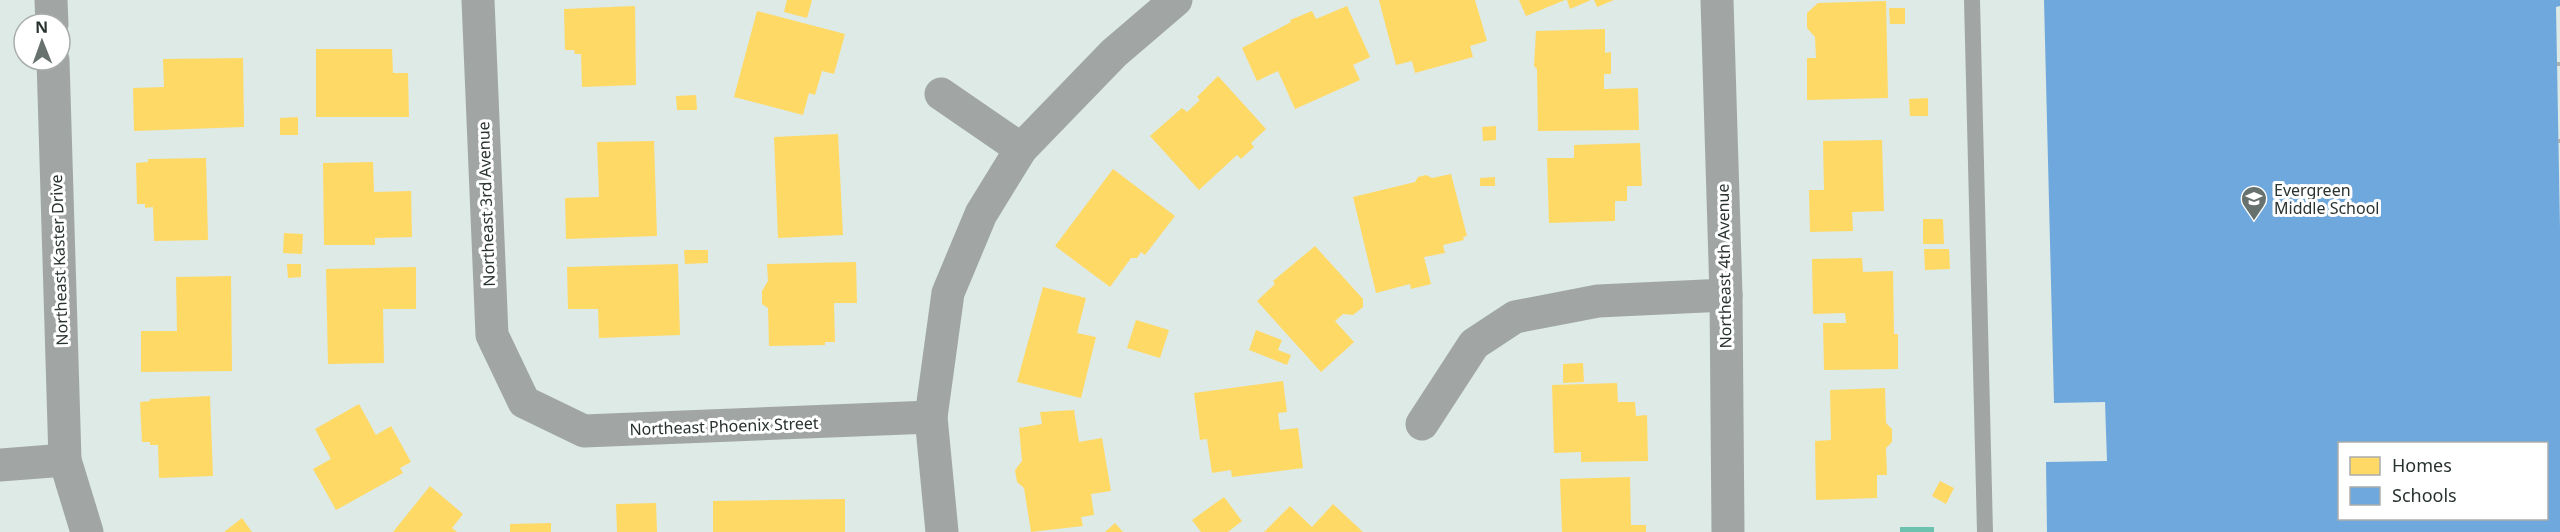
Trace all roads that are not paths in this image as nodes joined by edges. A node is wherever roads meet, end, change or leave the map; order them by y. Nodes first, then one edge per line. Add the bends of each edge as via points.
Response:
1 (478, 0) edge
2 (1176, 0) edge
3 (1717, 0) edge
4 (1972, 0) edge
5 (53, 72) edge
6 (941, 94) dead end
7 (1021, 148) junction
8 (1726, 295) junction
9 (524, 402) joint
10 (932, 417) junction
11 (1422, 424) dead end
12 (64, 460) junction
13 (0, 465) edge
14 (87, 532) edge
15 (942, 532) edge
16 (1728, 532) edge
17 (1985, 532) edge

1 - 9 street, Northeast 3rd Avenue via 492,335
2 - 7 street via 1114,53
3 - 8 street, Northeast 4th Avenue
4 - 17 lane
5 - 12 street, Northeast Kaster Drive
6 - 7 street
7 - 10 street via 981,214 948,293
8 - 11 street via 1598,301 1515,317 1474,344
8 - 16 street, Northeast 4th Avenue
9 - 10 street, Northeast Phoenix Street via 584,431
10 - 15 street
12 - 13 street
12 - 14 street, Northeast Kaster Drive

